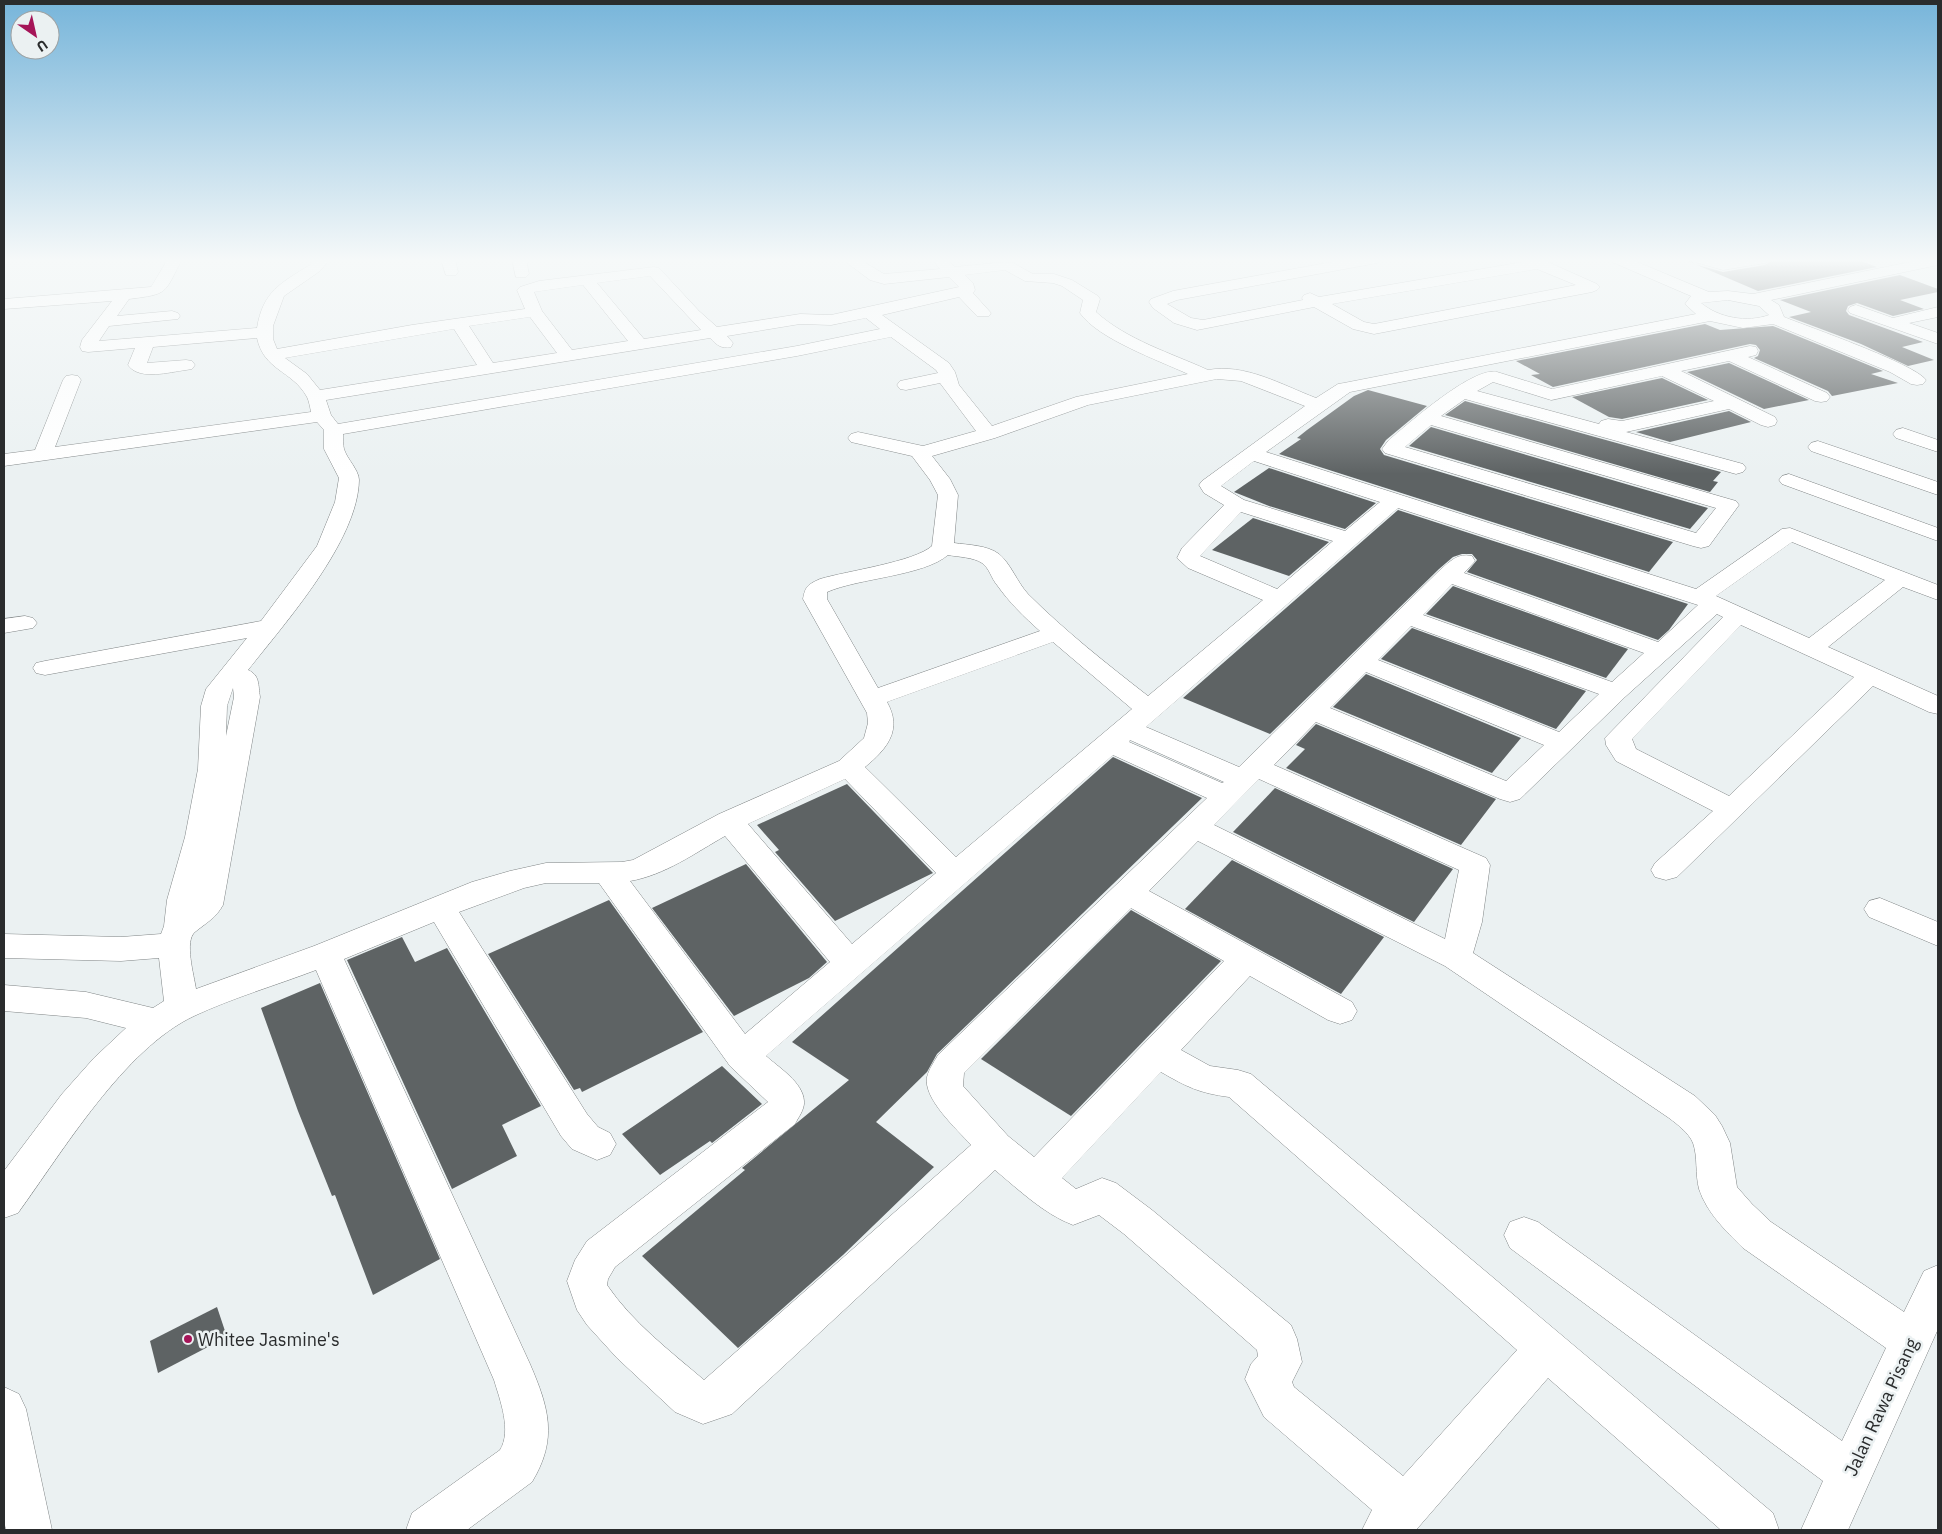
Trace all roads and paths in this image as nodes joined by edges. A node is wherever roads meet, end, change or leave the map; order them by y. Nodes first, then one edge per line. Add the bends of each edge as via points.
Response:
1 (98, 331) edge
2 (410, 331) edge
3 (464, 331) edge
4 (548, 331) edge
5 (628, 331) edge
6 (711, 331) edge
7 (736, 331) edge
8 (895, 331) joint
9 (1110, 331) edge
10 (1587, 331) edge
11 (1609, 331) edge
12 (1776, 331) edge
13 (1815, 331) edge
14 (1913, 331) edge
15 (265, 332) joint
16 (715, 334) junction
17 (1938, 339) edge
18 (146, 343) junction
19 (640, 345) junction
20 (1750, 351) dead end
21 (271, 355) junction
22 (568, 356) junction
23 (1730, 356) junction
24 (743, 359) junction
25 (186, 365) dead end
26 (1464, 366) junction
27 (488, 368) junction
28 (1664, 370) junction
29 (1206, 376) junction
30 (1491, 376) junction
31 (946, 377) junction
32 (72, 380) dead end
33 (906, 385) dead end
34 (1344, 388) junction
35 (1460, 392) junction
36 (1551, 394) junction
37 (316, 396) junction
38 (1821, 397) dead end
39 (1731, 403) junction
40 (1318, 405) junction
41 (1428, 418) junction
42 (1768, 421) dead end
43 (327, 423) junction
44 (988, 434) junction
45 (1903, 434) dead end
46 (858, 438) dead end
47 (147, 440) junction
48 (1938, 446) edge
49 (1818, 447) dead end
50 (923, 452) junction
51 (43, 454) junction
52 (1251, 454) junction
53 (4, 460) edge
54 (141, 462) dead end
55 (1736, 468) dead end
56 (1789, 480) dead end
57 (1938, 489) edge
58 (1395, 500) junction
59 (1237, 504) junction
60 (1938, 535) edge
61 (1349, 539) junction
62 (943, 548) junction
63 (1901, 578) junction
64 (1938, 592) edge
65 (1279, 598) junction
66 (1706, 601) junction
67 (1738, 615) junction
68 (1407, 618) junction
69 (268, 627) junction
70 (1056, 633) junction
71 (1811, 648) junction
72 (1661, 651) junction
73 (1362, 662) junction
74 (45, 668) dead end
75 (1870, 675) junction
76 (1616, 692) junction
77 (872, 699) junction
78 (1938, 706) edge
79 (1148, 709) junction
80 (1313, 711) junction
81 (1118, 736) junction
82 (1563, 743) junction
83 (849, 767) junction
84 (1242, 781) junction
85 (1732, 809) junction
86 (730, 821) junction
87 (1195, 828) junction
88 (1666, 870) dead end
89 (607, 872) junction
90 (955, 874) junction
91 (1128, 893) junction
92 (440, 907) junction
93 (1880, 909) dead end
94 (1938, 935) edge
95 (176, 936) junction
96 (4, 946) edge
97 (325, 954) junction
98 (1456, 958) junction
99 (1245, 960) junction
100 (850, 963) junction
101 (4, 998) edge
102 (1340, 1011) dead end
103 (169, 1014) junction
104 (1157, 1053) junction
105 (742, 1056) junction
106 (597, 1144) dead end
107 (995, 1147) junction
108 (1035, 1181) junction
109 (7, 1194) edge
110 (1524, 1235) dead end
111 (1938, 1284) edge
112 (1911, 1341) junction
113 (1546, 1349) junction
114 (4, 1409) edge
115 (1849, 1473) junction
116 (1395, 1519) edge
117 (1828, 1528) edge
118 (29, 1530) edge
119 (429, 1530) edge
120 (1756, 1530) edge

1 - 18 street via 88,347
2 - 21 street
3 - 27 street
4 - 22 street
5 - 19 street
6 - 16 street
7 - 16 street
8 - 24 street
8 - 31 street via 938,362
9 - 29 street
10 - 34 street via 1356,377
11 - 26 street
12 - 13 street via 1868,368 1924,381
14 - 17 street
15 - 18 street
15 - 21 street
16 - 19 street
16 - 24 street
18 - 25 street via 137,366
19 - 22 street
20 - 23 street
21 - 37 street via 301,378
22 - 27 street
23 - 28 street
23 - 38 street
24 - 43 street
26 - 30 street
26 - 34 street
27 - 37 street
28 - 36 street
28 - 39 street
29 - 40 street via 1244,376
29 - 44 street via 1082,401
30 - 35 street
30 - 36 street
31 - 33 street
31 - 44 street
32 - 51 street
34 - 40 street
35 - 41 street
35 - 55 street
36 - 39 street via 1602,423 1622,427
37 - 43 street
39 - 42 street
40 - 52 street
41 - 41 street via 1719,502 1729,504 1701,540 1392,449
43 - 47 street
43 - 69 street via 334,449 349,478 345,502 328,547
44 - 50 street
45 - 48 street
46 - 50 street
47 - 51 street
47 - 54 street
49 - 57 street
50 - 62 street via 922,456 948,494
51 - 53 street
52 - 58 street
52 - 59 street via 1209,485
56 - 60 street
58 - 61 street
58 - 66 street
59 - 61 street
59 - 65 street via 1188,558
61 - 65 street
62 - 70 street via 982,554 992,559 1005,582
62 - 77 street via 921,561 832,581 816,589 815,599
63 - 64 street
63 - 66 street via 1790,534
63 - 71 street
65 - 79 street
66 - 67 street
66 - 72 street
67 - 71 street
67 - 85 street via 1618,738 1626,755
68 - 72 street via 1456,568
68 - 73 street
68 - 76 street
69 - 74 street
69 - 95 street via 232,672 244,678 246,697 219,788 200,837 182,900
70 - 77 street
70 - 79 street
71 - 75 street
72 - 76 street
73 - 80 street
73 - 82 street
75 - 78 street
75 - 85 street
76 - 82 street
77 - 83 street via 880,713 882,726 878,738
79 - 81 street
80 - 82 street via 1510,793
80 - 84 street
81 - 84 street
81 - 90 street
83 - 86 street
83 - 90 street
84 - 87 street
84 - 98 street via 1475,865 1466,922
85 - 88 street
86 - 89 street via 647,866
86 - 100 street
87 - 91 street
87 - 98 street
89 - 92 street via 546,873 521,878
89 - 105 street
90 - 100 street
91 - 99 street
91 - 107 street via 946,1072 946,1091
92 - 97 street
92 - 106 street via 574,1125 585,1138
93 - 94 street
95 - 96 street via 121,949
95 - 103 street
97 - 103 street
97 - 119 street via 515,1379 527,1420 524,1455 516,1466
98 - 112 street via 1682,1107 1708,1134 1721,1195 1737,1216 1758,1235
99 - 102 street
99 - 104 street
100 - 105 street
101 - 103 street
103 - 109 street via 124,1049 106,1068
104 - 108 street
104 - 113 street via 1203,1078 1238,1084
105 - 107 street via 784,1094 787,1106 602,1254 588,1276 590,1294 604,1316 698,1401 717,1399
107 - 108 street
108 - 116 street via 1073,1208 1102,1195 1276,1339 1281,1362 1266,1379 1279,1402
110 - 115 street
111 - 112 street, Jalan Rawa Pisang
112 - 115 street, Jalan Rawa Pisang
113 - 116 street
113 - 120 street
114 - 118 street
115 - 117 street, Jalan Rawa Pisang

